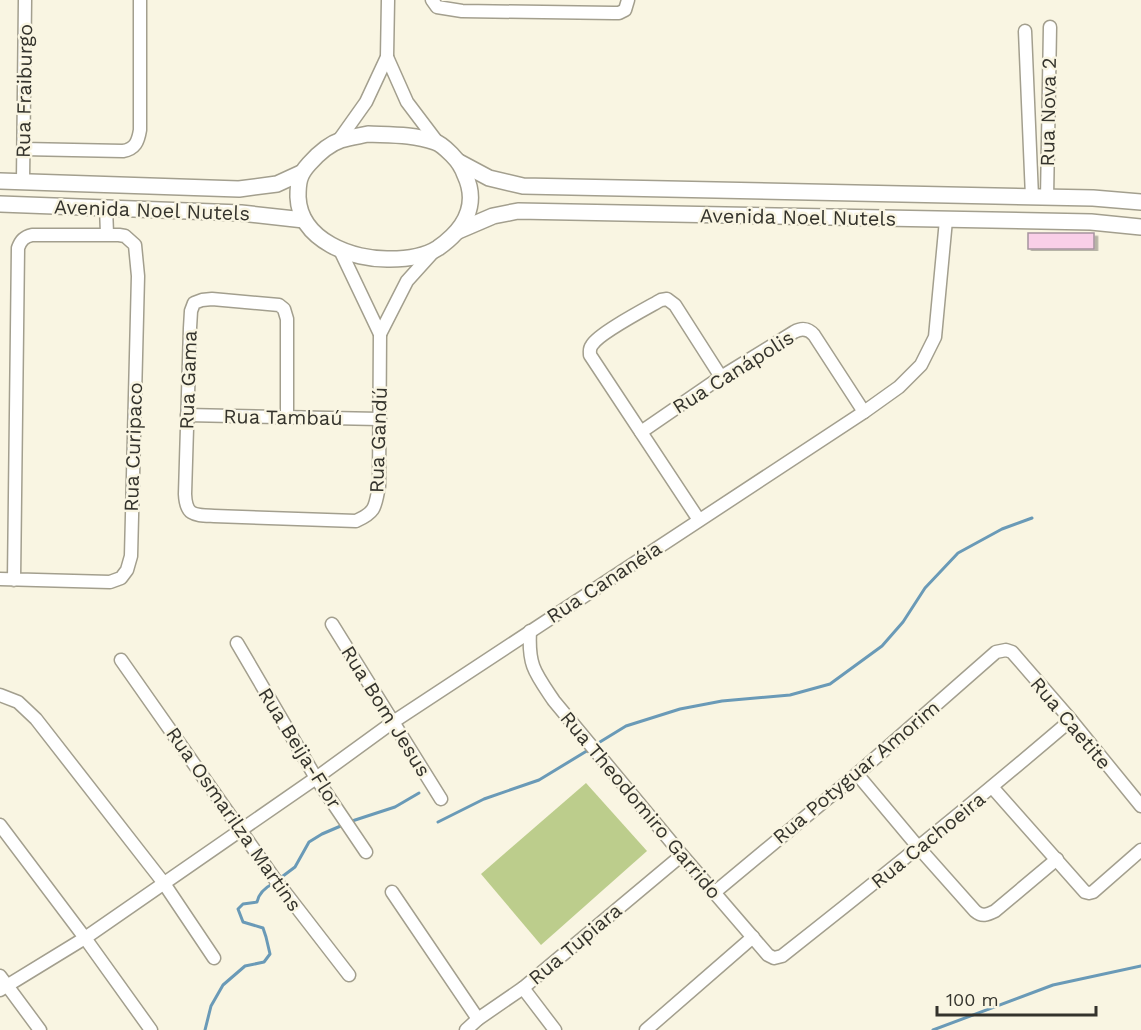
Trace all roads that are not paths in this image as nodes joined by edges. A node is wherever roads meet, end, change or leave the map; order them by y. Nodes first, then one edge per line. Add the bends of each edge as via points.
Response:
1 (25, 0) edge
2 (140, 0) edge
3 (388, 0) edge
4 (432, 2) edge
5 (627, 5) edge
6 (1050, 27) dead end
7 (1025, 31) dead end
8 (387, 57) junction
9 (339, 140) junction
10 (438, 142) junction
11 (23, 149) junction
12 (459, 162) junction
13 (301, 173) junction
14 (0, 181) edge
15 (23, 181) junction
16 (1039, 198) junction
17 (1141, 202) edge
18 (0, 204) edge
19 (106, 207) junction
20 (304, 220) junction
21 (946, 220) junction
22 (1141, 227) edge
23 (458, 231) junction
24 (107, 234) junction
25 (437, 249) junction
26 (339, 250) junction
27 (380, 334) junction
28 (722, 377) junction
29 (864, 412) junction
30 (187, 415) junction
31 (287, 418) junction
32 (380, 419) junction
33 (641, 432) junction
34 (185, 494) joint
35 (699, 520) junction
36 (0, 579) edge
37 (14, 580) junction
38 (332, 624) dead end
39 (530, 631) junction
40 (237, 643) dead end
41 (996, 652) joint
42 (122, 660) dead end
43 (0, 695) edge
44 (1071, 720) junction
45 (393, 722) junction
46 (857, 774) junction
47 (316, 778) junction
48 (992, 788) junction
49 (441, 799) dead end
50 (1141, 806) edge
51 (0, 825) edge
52 (240, 830) junction
53 (919, 848) junction
54 (1141, 850) edge
55 (366, 852) dead end
56 (682, 855) junction
57 (1057, 859) junction
58 (163, 882) junction
59 (392, 892) dead end
60 (715, 892) junction
61 (753, 937) junction
62 (85, 938) junction
63 (782, 956) joint
64 (214, 958) dead end
65 (349, 975) dead end
66 (2, 984) edge
67 (523, 988) junction
68 (478, 1019) junction
69 (40, 1030) edge
70 (151, 1030) edge
71 (466, 1030) edge
72 (555, 1030) edge
73 (646, 1030) edge

1 - 11 street, Rua Fraiburgo
2 - 11 street via 140,130 134,147 123,151
3 - 8 street
4 - 5 street via 442,9 462,11 619,13
6 - 16 street, Rua Nova 2
7 - 16 street
8 - 9 street via 366,102
8 - 10 street via 407,102
9 - 10 main road via 368,134 408,135
9 - 13 main road via 317,155
10 - 12 main road
11 - 15 street, Rua Fraiburgo
12 - 16 main road, Avenida Noel Nutels via 489,178 523,186
12 - 23 main road via 470,184 471,198
13 - 15 main road, Avenida Noel Nutels via 277,184 239,189
13 - 20 main road via 298,201
14 - 15 main road, Avenida Noel Nutels
16 - 17 main road, Avenida Noel Nutels
18 - 19 main road, Avenida Noel Nutels
19 - 20 main road, Avenida Noel Nutels
19 - 24 street
20 - 26 main road via 322,240
21 - 22 main road, Avenida Noel Nutels via 1091,222
21 - 23 main road, Avenida Noel Nutels via 518,212 493,216
21 - 29 street, Rua Cananéia via 935,337 921,365
23 - 25 main road
24 - 37 street via 32,235 24,237 18,248
24 - 37 street, Rua Curipaco via 125,236 135,245 138,276 128,570 110,582
25 - 26 main road via 412,258 383,259
25 - 27 street, Rua Gandú via 407,281
26 - 27 street, Rua Gandú
27 - 32 street, Rua Gandú
28 - 29 street, Rua Canápolis via 798,330 806,329
28 - 33 street, Rua Canápolis
28 - 33 street via 675,305 667,299 599,338 590,355
29 - 35 street, Rua Cananéia
30 - 31 street, Rua Tambaú
30 - 31 street, Rua Gama via 191,311 194,303 212,299 279,305 284,309 288,338
30 - 34 street, Rua Gama
31 - 32 street, Rua Tambaú
32 - 34 street, Rua Gandú via 376,503 371,513 356,521 198,515 190,512
33 - 35 street
35 - 39 street, Rua Cananéia
36 - 37 street
38 - 45 street, Rua Bom Jesus
39 - 45 street, Rua Cananéia
39 - 56 street, Rua Theodomiro Garrido via 531,662 554,701
40 - 47 street, Rua Beija-Flor
41 - 44 street, Rua Caetite via 1012,652
41 - 46 street, Rua Potyguar Amorim
42 - 52 street, Rua Osmarilza Martins
43 - 58 street via 18,702 36,719
44 - 48 street, Rua Cachoeira
44 - 50 street, Rua Caetite
45 - 47 street, Rua Cananéia
45 - 49 street, Rua Bom Jesus
46 - 53 street
46 - 60 street, Rua Potyguar Amorim
47 - 52 street, Rua Cananéia
47 - 55 street, Rua Beija-Flor
48 - 53 street, Rua Cachoeira
48 - 57 street
51 - 62 street
52 - 58 street, Rua Cananéia
52 - 65 street, Rua Osmarilza Martins
53 - 57 street via 982,915 995,911
53 - 63 street, Rua Cachoeira
54 - 57 street via 1089,893
56 - 60 street, Rua Theodomiro Garrido
56 - 67 street, Rua Tupiara
58 - 62 street, Rua Cananéia
58 - 64 street
59 - 68 street
60 - 61 street, Rua Theodomiro Garrido
61 - 63 street, Rua Theodomiro Garrido via 768,955
61 - 73 street
62 - 66 street, Rua Cananéia
62 - 70 street
66 - 69 street
67 - 68 street, Rua Tupiara
67 - 72 street
68 - 71 street, Rua Tupiara

